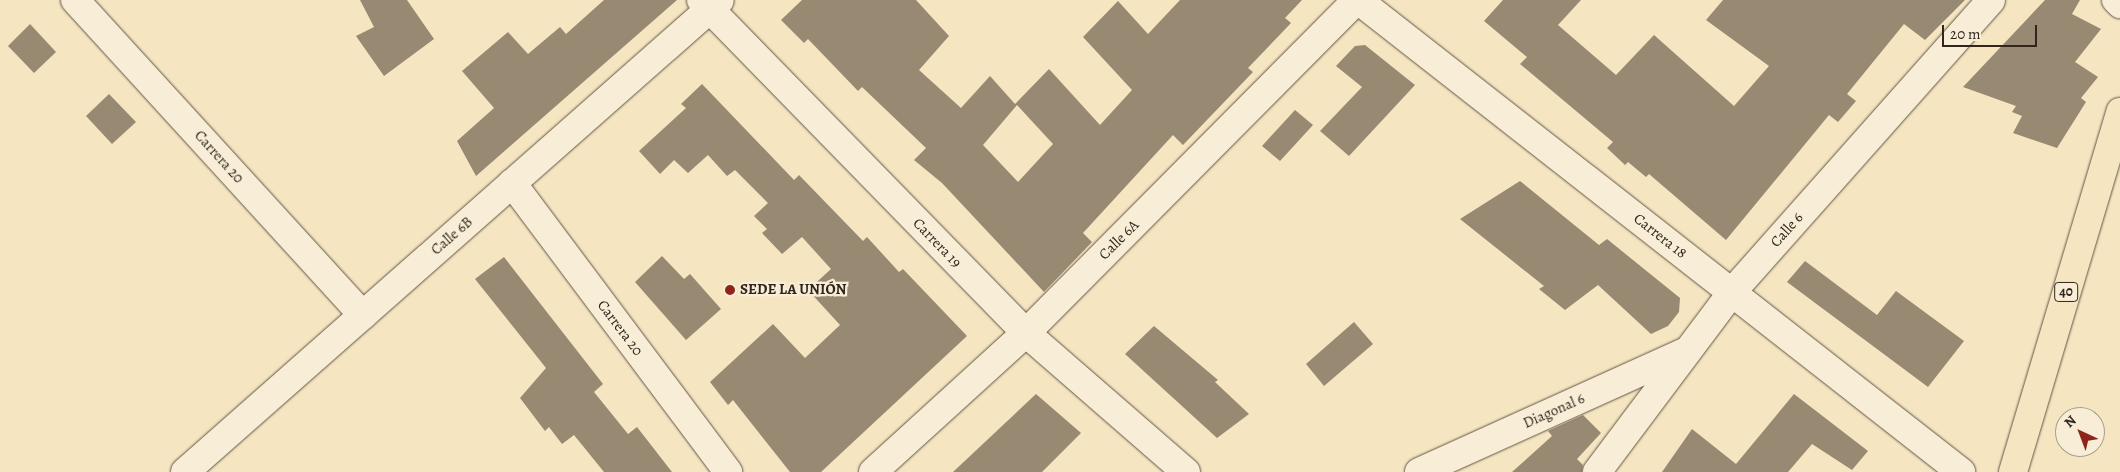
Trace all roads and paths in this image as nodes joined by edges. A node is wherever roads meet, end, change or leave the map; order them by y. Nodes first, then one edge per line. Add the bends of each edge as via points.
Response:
1 (75, 0) edge
2 (1357, 0) edge
3 (1991, 0) edge
4 (2116, 0) edge
5 (710, 3) edge
6 (2120, 4) edge
7 (2120, 112) edge
8 (512, 183) junction
9 (1732, 292) junction
10 (363, 315) junction
11 (1026, 333) junction
12 (1689, 350) junction
13 (184, 472) edge
14 (728, 472) edge
15 (873, 472) edge
16 (1186, 472) edge
17 (1419, 472) edge
18 (1597, 472) edge
19 (1962, 472) edge
20 (2012, 472) edge

1 - 10 street, Carrera 20
2 - 9 street, Carrera 18
2 - 11 street, Calle 6A
3 - 9 street, Calle 6
4 - 6 street
5 - 8 street, Calle 6B
5 - 11 street, Carrera 19
7 - 20 highway, 40
8 - 10 street, Calle 6B
8 - 14 street, Carrera 20
9 - 12 street, Calle 6
9 - 19 street, Carrera 18
10 - 13 street, Calle 6B
11 - 15 street, Calle 6A
11 - 16 street, Carrera 19
12 - 17 street, Diagonal 6
12 - 18 street, Calle 6

